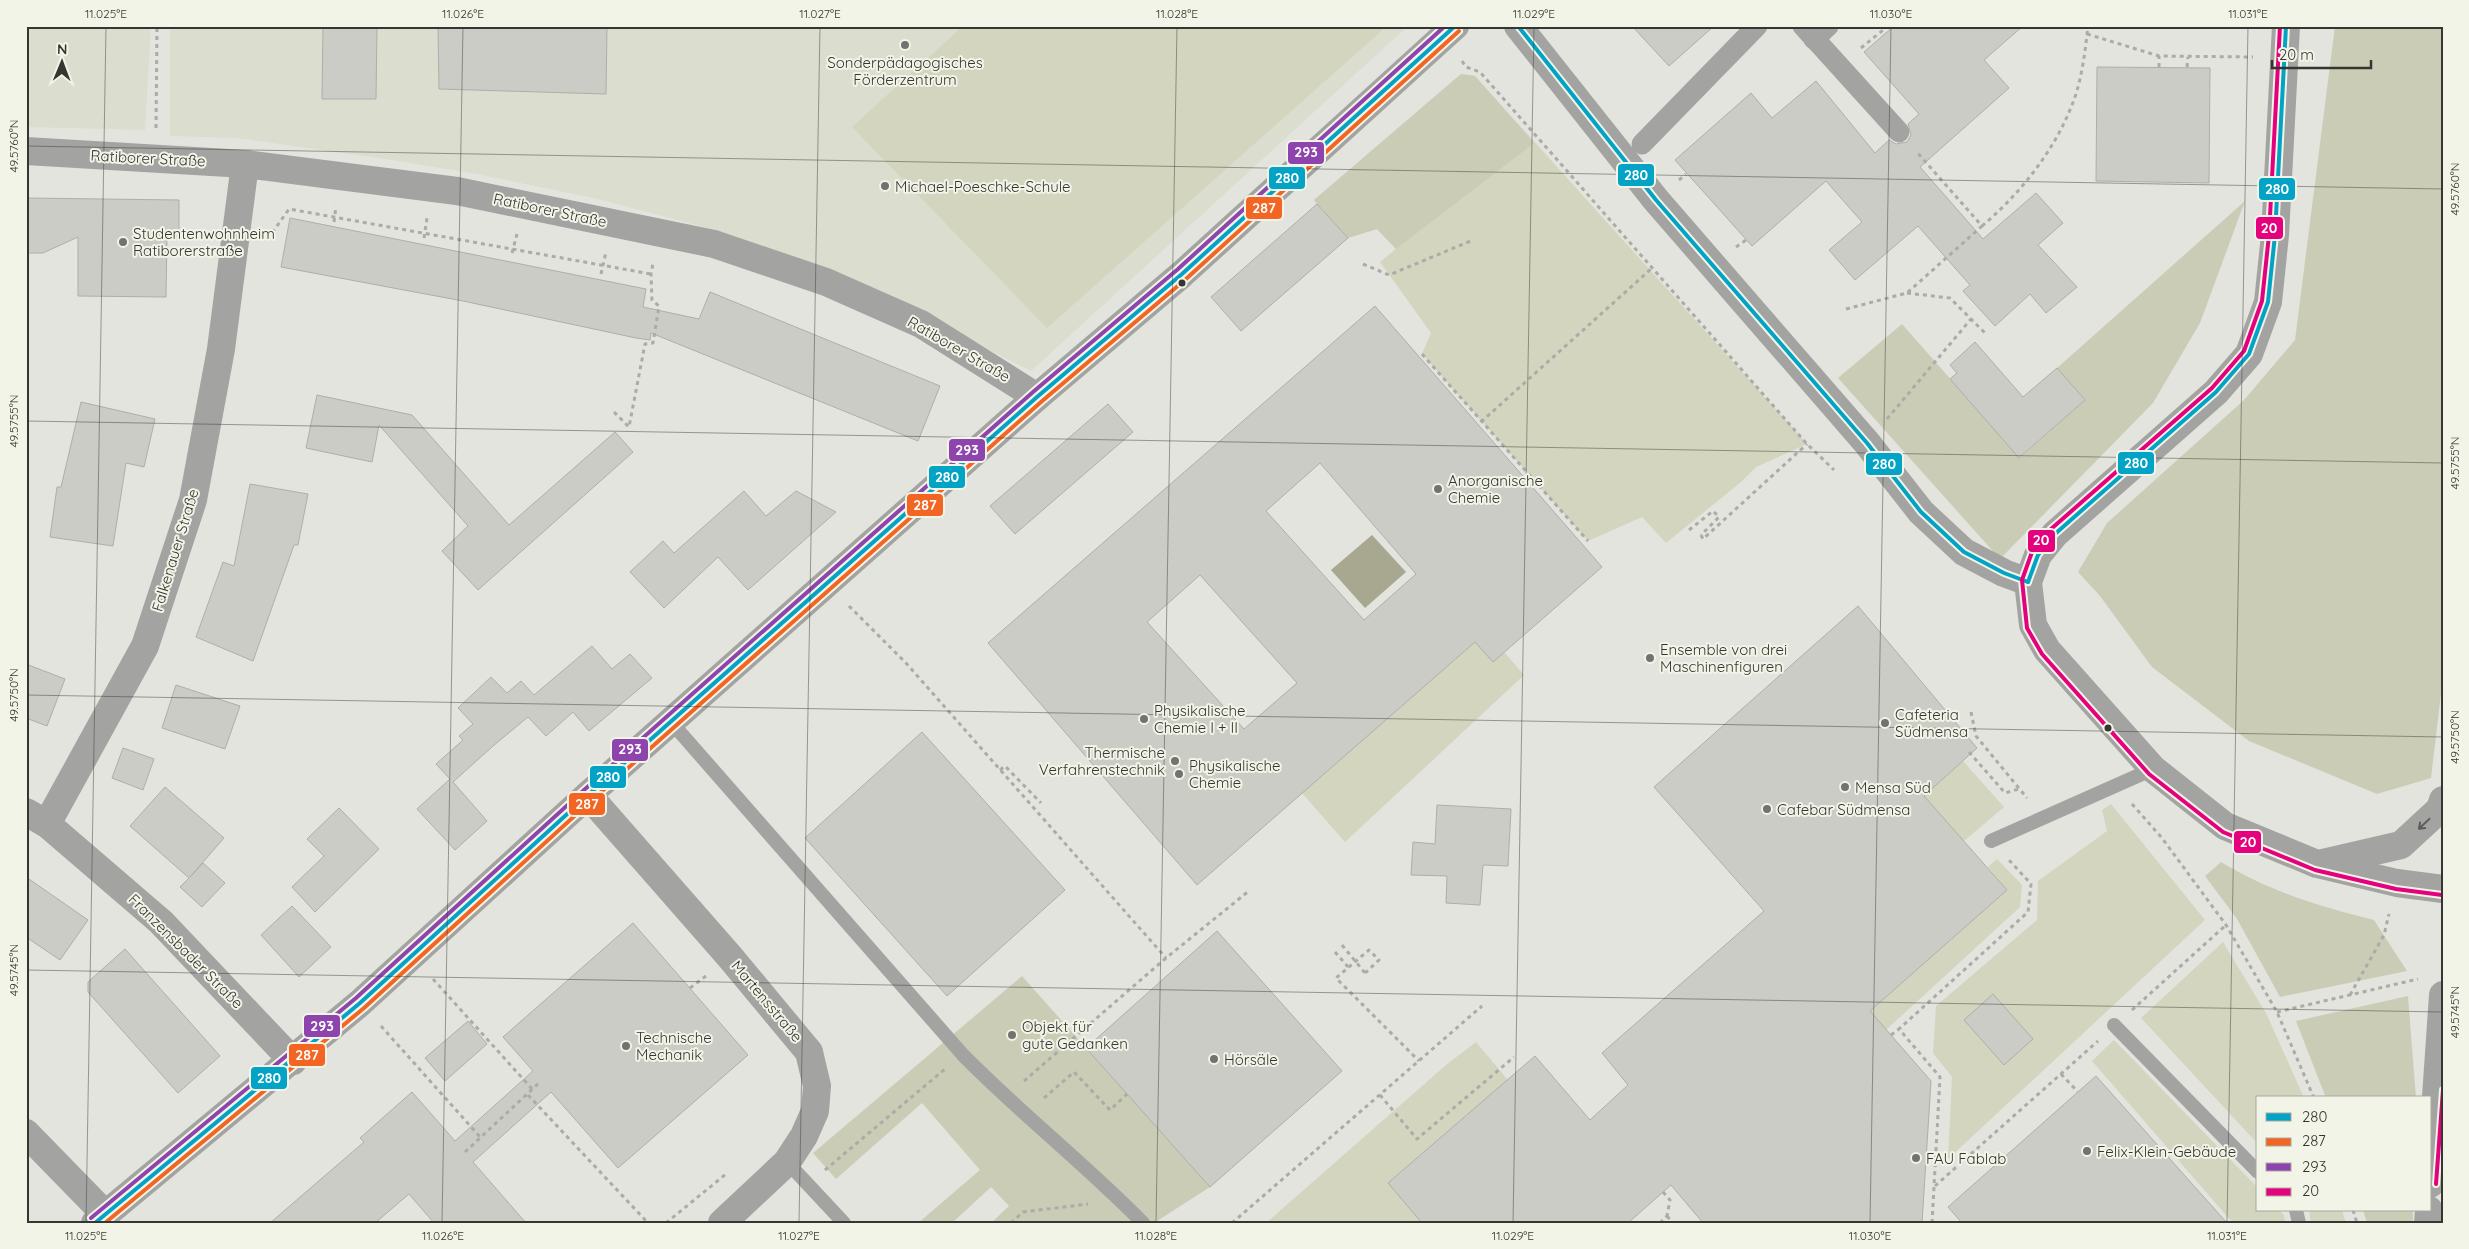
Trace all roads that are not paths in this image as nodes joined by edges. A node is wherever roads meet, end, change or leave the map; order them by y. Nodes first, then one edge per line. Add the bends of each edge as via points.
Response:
1 (1518, 26) edge
2 (1757, 26) edge
3 (2286, 26) edge
4 (1451, 30) edge
5 (1815, 30) edge
6 (1894, 129) road end
7 (1642, 144) dead end
8 (26, 151) edge
9 (245, 164) junction
10 (1037, 397) junction
11 (2028, 582) junction
12 (671, 722) junction
13 (2153, 769) junction
14 (588, 795) junction
15 (2443, 800) edge
16 (37, 818) edge
17 (1991, 841) road end
18 (2317, 864) junction
19 (2443, 889) edge
20 (2432, 986) edge
21 (2114, 1025) road end
22 (293, 1060) junction
23 (2431, 1096) edge
24 (26, 1133) edge
25 (787, 1162) junction
26 (2256, 1170) edge
27 (100, 1218) edge
28 (722, 1223) edge
29 (844, 1223) edge
30 (1143, 1223) edge

1 - 11 street via 1656,200 1867,443 1921,512 1964,552
2 - 7 street
3 - 11 street via 2275,235 2268,302 2249,354 2216,392 2055,534 2038,555
4 - 10 street via 1182,274
5 - 6 street via 1839,66
8 - 9 street, Ratiborer Straße
9 - 10 street, Ratiborer Straße via 457,191 714,244 834,286 921,324
9 - 16 street, Falkenauer Straße via 221,349 193,500 145,646
10 - 12 street
11 - 13 street via 2033,626 2047,650
12 - 14 street
12 - 30 lane via 963,1055 1005,1098
13 - 17 lane
13 - 18 street via 2225,826
14 - 22 street via 412,957
14 - 25 street, Martensstraße via 809,1052 817,1086 815,1111
15 -> 18 street via 2440,809 2401,845
16 - 22 street, Franzensbader Straße via 161,922
18 - 19 street via 2397,883
20 - 23 street
21 - 26 lane
22 - 27 street
24 - 27 street
25 - 28 street, Martensstraße
25 - 29 lane

